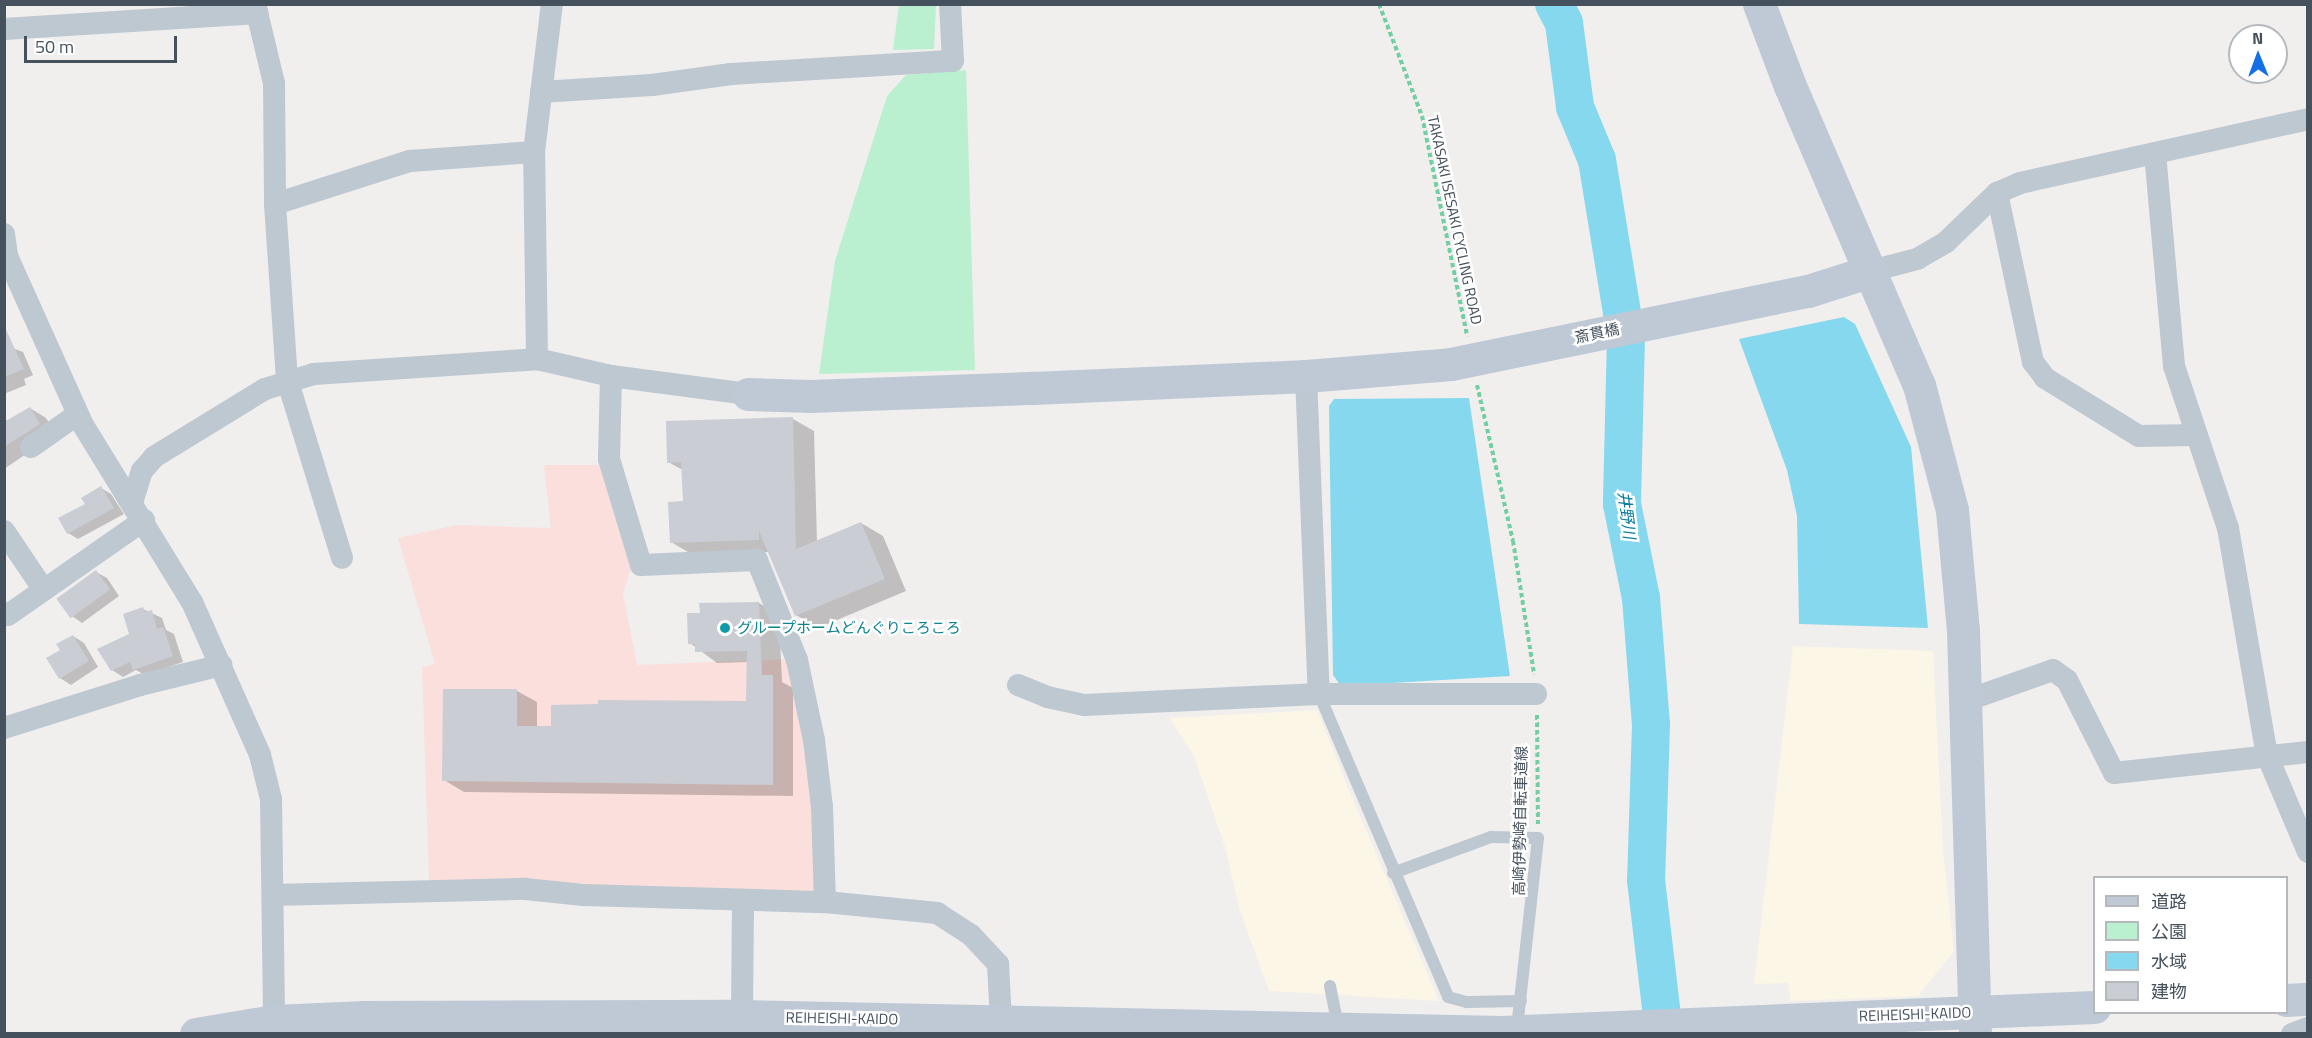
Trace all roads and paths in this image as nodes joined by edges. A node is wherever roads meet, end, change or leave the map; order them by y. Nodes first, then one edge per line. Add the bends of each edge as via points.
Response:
1 (552, 4) edge
2 (950, 4) edge
3 (1379, 4) edge
4 (1759, 4) edge
5 (256, 9) edge
6 (4, 29) edge
7 (541, 92) junction
8 (2307, 119) edge
9 (534, 152) junction
10 (2155, 153) junction
11 (1997, 193) junction
12 (275, 204) junction
13 (6, 248) edge
14 (1871, 271) junction
15 (1479, 356) junction
16 (537, 359) junction
17 (611, 376) junction
18 (1306, 376) junction
19 (287, 379) junction
20 (748, 394) joint
21 (78, 414) junction
22 (2194, 435) junction
23 (31, 447) dead end
24 (138, 512) junction
25 (4, 531) edge
26 (342, 558) dead end
27 (44, 590) junction
28 (4, 613) edge
29 (222, 665) junction
30 (1018, 685) dead end
31 (1536, 688) junction
32 (1319, 694) junction
33 (1965, 701) junction
34 (5, 727) edge
35 (2307, 752) edge
36 (2267, 755) junction
37 (1538, 838) junction
38 (2307, 852) edge
39 (1393, 873) junction
40 (273, 895) junction
41 (743, 900) junction
42 (825, 902) junction
43 (1330, 986) dead end
44 (2307, 999) edge
45 (2288, 1000) edge
46 (2093, 1007) edge
47 (742, 1016) junction
48 (274, 1021) junction
49 (1001, 1021) junction
50 (1520, 1021) junction
51 (1975, 1023) edge
52 (2307, 1028) edge
53 (1337, 1032) edge
54 (196, 1034) edge
55 (2292, 1034) edge

1 - 7 street
2 - 7 street via 953,61 731,74 652,86
3 - 15 path, TAKASAKI ISESAKI CYCLING ROAD via 1422,116
4 - 14 street via 1790,86
5 - 6 street
5 - 12 street via 274,83
7 - 9 street
8 - 10 street
9 - 12 street via 410,161
9 - 16 street
10 - 11 street via 2020,183
10 - 22 street via 2174,366
11 - 14 street via 1946,242 1917,259
11 - 22 street via 2033,362 2045,378 2139,436
12 - 19 street
13 - 21 street
14 - 15 street, 斎貫橋 via 1808,291
14 - 33 street via 1919,385 1952,510
15 - 18 street, 斎貫橋 via 1451,363
15 - 31 path, TAKASAKI ISESAKI CYCLING ROAD
16 - 17 street
16 - 19 street via 349,370
17 - 20 street
17 - 42 street via 609,459 641,565 757,560 796,660 814,740 822,807
18 - 20 street, 斎貫橋 via 810,396
18 - 32 street
19 - 24 street via 154,457 142,471
19 - 26 street
21 - 23 street
21 - 24 street via 105,464
22 - 36 street via 2228,528
24 - 27 street
24 - 29 street via 192,602
25 - 27 street
27 - 28 street via 8,615
29 - 34 street via 129,688
29 - 40 street via 260,755 271,799
30 - 32 street via 1084,705
31 - 32 street
31 - 37 path, 高崎伊勢崎自転車道線
32 - 39 lane
33 - 36 street via 2053,670 2067,680 2114,773 2154,772
33 - 51 street
35 - 36 street
36 - 38 street
37 - 39 lane via 1491,837
37 - 50 lane, 高崎伊勢崎自転車道線
39 - 50 lane via 1448,997
40 - 41 street via 525,890
40 - 48 street
41 - 42 street
41 - 47 street
42 - 49 street via 937,913 970,935 998,964
43 - 53 lane
44 - 45 street
46 - 51 street, REIHEISHI-KAIDO
47 - 48 street, REIHEISHI-KAIDO
47 - 49 street, REIHEISHI-KAIDO
48 - 54 street, REIHEISHI-KAIDO
49 - 53 street, REIHEISHI-KAIDO
50 - 51 street, REIHEISHI-KAIDO
50 - 53 street, REIHEISHI-KAIDO
52 - 55 street

